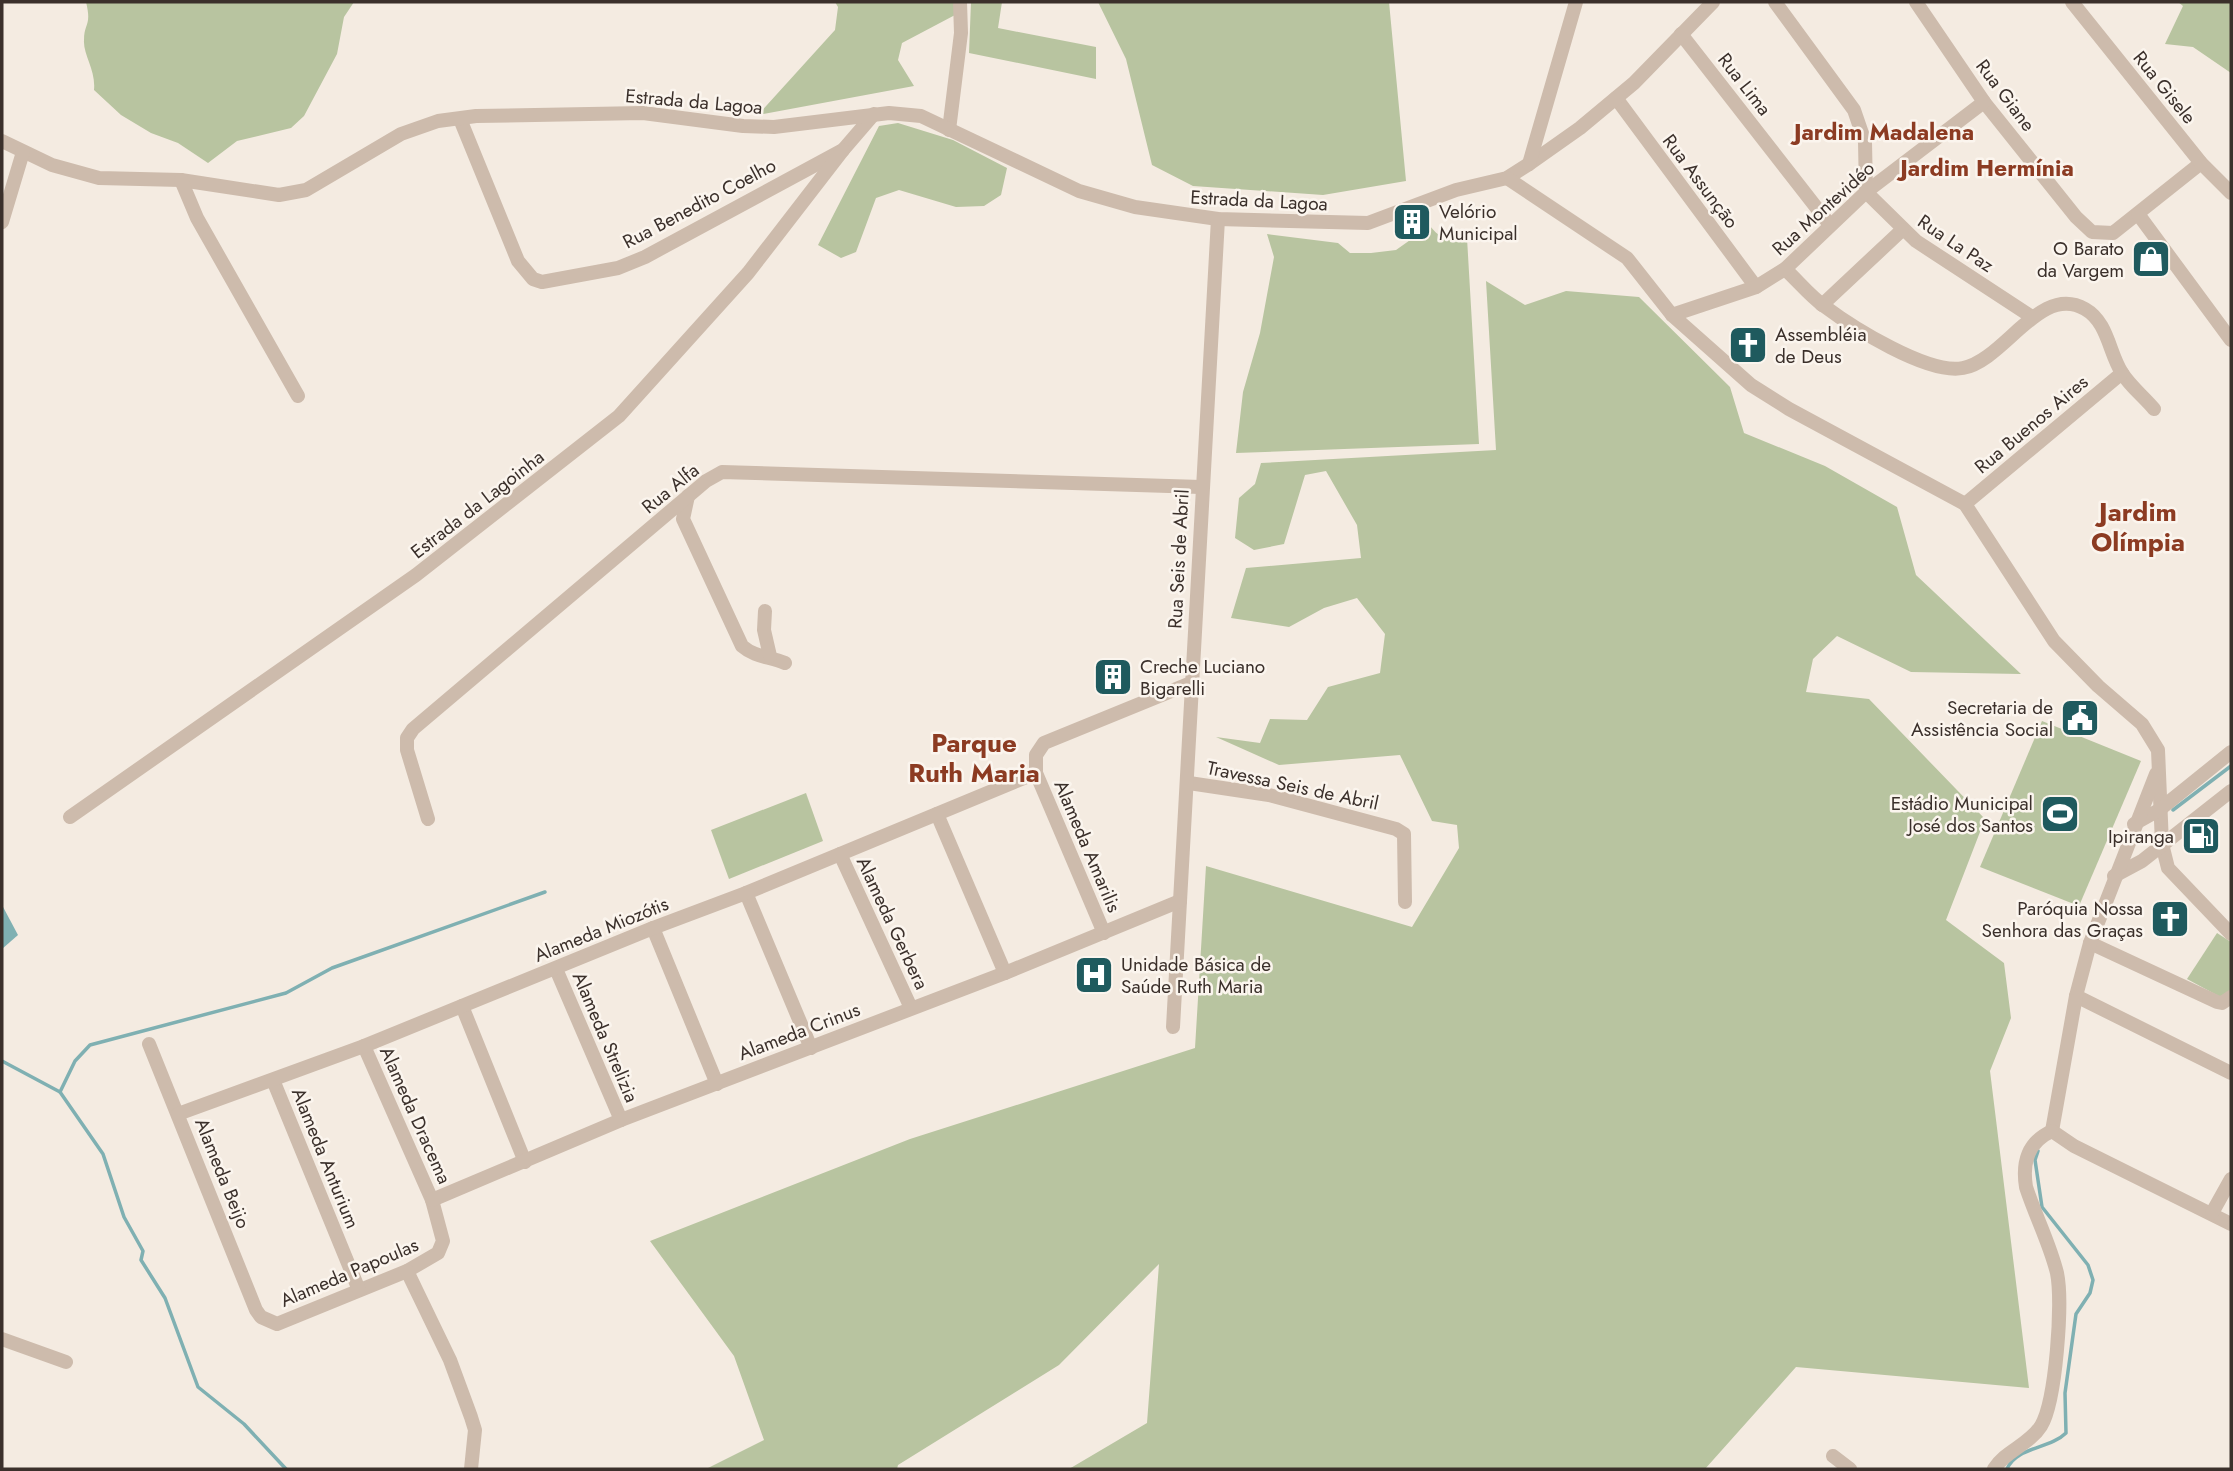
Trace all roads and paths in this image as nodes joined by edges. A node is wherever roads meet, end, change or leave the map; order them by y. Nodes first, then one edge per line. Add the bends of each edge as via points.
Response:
1 (960, 2) edge
2 (1576, 2) edge
3 (1713, 2) edge
4 (1775, 2) edge
5 (1916, 2) edge
6 (2072, 2) edge
7 (1681, 34) junction
8 (1616, 98) junction
9 (1984, 102) junction
10 (874, 114) junction
11 (460, 119) junction
12 (949, 130) junction
13 (2, 141) edge
14 (843, 150) junction
15 (23, 152) junction
16 (2201, 163) junction
17 (1529, 164) junction
18 (1507, 178) junction
19 (181, 180) junction
20 (1866, 192) junction
21 (2231, 193) edge
22 (2138, 214) junction
23 (1218, 219) junction
24 (2, 222) edge
25 (1830, 225) junction
26 (1902, 230) junction
27 (1785, 269) junction
28 (1756, 287) junction
29 (1822, 304) junction
30 (1672, 315) junction
31 (2032, 317) junction
32 (2231, 340) edge
33 (2122, 373) junction
34 (298, 396) dead end
35 (2154, 409) dead end
36 (1201, 487) junction
37 (688, 496) junction
38 (1965, 504) junction
39 (765, 611) dead end
40 (770, 656) junction
41 (785, 663) dead end
42 (1191, 683) junction
43 (2231, 752) edge
44 (2159, 768) junction
45 (1036, 773) junction
46 (1189, 783) junction
47 (2231, 791) edge
48 (2159, 810) junction
49 (937, 814) junction
50 (70, 817) dead end
51 (428, 819) dead end
52 (2134, 824) junction
53 (2162, 844) junction
54 (840, 854) junction
55 (2114, 876) junction
56 (746, 893) junction
57 (1180, 901) junction
58 (1405, 902) dead end
59 (653, 928) junction
60 (1104, 933) junction
61 (2231, 934) edge
62 (2090, 943) junction
63 (556, 969) junction
64 (1005, 973) junction
65 (2076, 996) junction
66 (2231, 997) edge
67 (462, 1006) junction
68 (911, 1008) junction
69 (1173, 1027) dead end
70 (149, 1044) dead end
71 (364, 1046) junction
72 (811, 1048) junction
73 (2231, 1073) edge
74 (273, 1080) junction
75 (717, 1084) junction
76 (178, 1114) junction
77 (621, 1120) junction
78 (2052, 1131) junction
79 (525, 1161) junction
80 (2231, 1179) edge
81 (432, 1200) junction
82 (2212, 1213) junction
83 (2231, 1224) edge
84 (407, 1271) junction
85 (359, 1290) junction
86 (261, 1317) joint
87 (2, 1339) edge
88 (66, 1362) dead end
89 (1833, 1457) dead end
90 (471, 1469) edge
91 (1850, 1469) edge
92 (1994, 1469) edge

1 - 12 street via 961,33
2 - 17 street
3 - 7 street, Estrada da Lagoa
4 - 20 street via 1854,110 1865,142
5 - 9 street, Rua Giane
6 - 16 street, Rua Gisele
7 - 8 street, Estrada da Lagoa
7 - 25 street, Rua Lima
8 - 17 street, Estrada da Lagoa
8 - 28 street, Rua Assunção
9 - 20 street, Rua Montevidéo
9 - 22 street, Rua Giane via 2092,232 2113,233
10 - 11 street, Estrada da Lagoa via 774,127 643,113
10 - 12 street, Estrada da Lagoa via 920,116
10 - 14 street, Rua Benedito Coelho
11 - 14 street, Rua Benedito Coelho via 519,261 533,279 542,282 618,268 645,257
11 - 19 street, Estrada da Lagoa via 401,134 323,182 292,194
12 - 23 street, Estrada da Lagoa via 1079,191 1152,211
13 - 15 street, Estrada da Lagoa
14 - 50 street, Estrada da Lagoinha via 748,273 619,416 416,575
15 - 19 street, Estrada da Lagoa via 70,172 99,178
15 - 24 street
16 - 21 street, Rua Gisele
16 - 22 street, Rua Giane
17 - 18 street, Estrada da Lagoa
18 - 23 street, Estrada da Lagoa via 1456,190 1368,223
18 - 30 street via 1627,258
19 - 34 street via 197,218
20 - 25 street, Rua Montevidéo
20 - 26 street, Rua La Paz
22 - 32 street
23 - 36 street, Rua Seis de Abril
25 - 27 street, Rua Montevidéo
26 - 29 street
26 - 31 street, Rua La Paz
27 - 28 street, Rua Montevidéo
27 - 29 street
28 - 30 street, Rua Montevidéo
29 - 31 street via 1921,361 1948,369 1980,362
30 - 38 street via 1770,397
31 - 33 street via 2058,305 2082,307 2101,325
33 - 35 street
33 - 38 street, Rua Buenos Aires
36 - 37 street, Rua Alfa via 742,471 722,472
36 - 42 street, Rua Seis de Abril
37 - 40 street via 683,519 742,646 762,658
37 - 51 street, Rua Alfa via 413,729 407,750
38 - 44 street via 2054,641 2142,724 2158,750
39 - 40 street
40 - 41 street
42 - 45 street via 1044,743 1036,755
42 - 46 street, Rua Seis de Abril
43 - 48 street
44 - 48 street
44 - 52 street
45 - 49 street, Alameda Miozótis
45 - 60 street, Alameda Amarilis
46 - 57 street, Rua Seis de Abril
46 - 58 street, Travessa Seis de Abril via 1269,795 1396,829 1404,834
47 - 53 street
48 - 52 street
48 - 53 street
49 - 54 street, Alameda Miozótis
49 - 64 street
52 - 55 street
53 - 55 street
53 - 61 street via 2172,874
54 - 56 street, Alameda Miozótis
54 - 68 street, Alameda Gerbera
55 - 62 street
56 - 59 street, Alameda Miozótis
56 - 72 street
57 - 60 street, Alameda Crinus
57 - 69 street, Rua Seis de Abril
59 - 63 street, Alameda Miozótis
59 - 75 street
60 - 64 street, Alameda Crinus
62 - 65 street
62 - 66 street via 2217,1002
63 - 67 street, Alameda Miozótis
63 - 77 street, Alameda Strelizia
64 - 68 street, Alameda Crinus
65 - 73 street
65 - 78 street
67 - 71 street, Alameda Miozótis
67 - 79 street
68 - 72 street, Alameda Crinus
70 - 76 street, Alameda Beijo
71 - 74 street, Alameda Miozótis
71 - 81 street, Alameda Dracema
72 - 75 street, Alameda Crinus
74 - 76 street, Alameda Miozótis
74 - 85 street, Alameda Anturium
75 - 77 street, Alameda Crinus
76 - 86 street, Alameda Beijo
77 - 79 street, Alameda Crinus
78 - 82 street
78 - 92 street via 2031,1148 2023,1171 2059,1283 2052,1392 2040,1427
79 - 81 street, Alameda Crinus
80 - 82 street
81 - 84 street, Alameda Papoulas via 443,1241 438,1253
82 - 83 street
84 - 85 street, Alameda Papoulas
84 - 90 street via 450,1360 471,1417 475,1430
85 - 86 street, Alameda Papoulas via 276,1324
87 - 88 street
89 - 91 street

